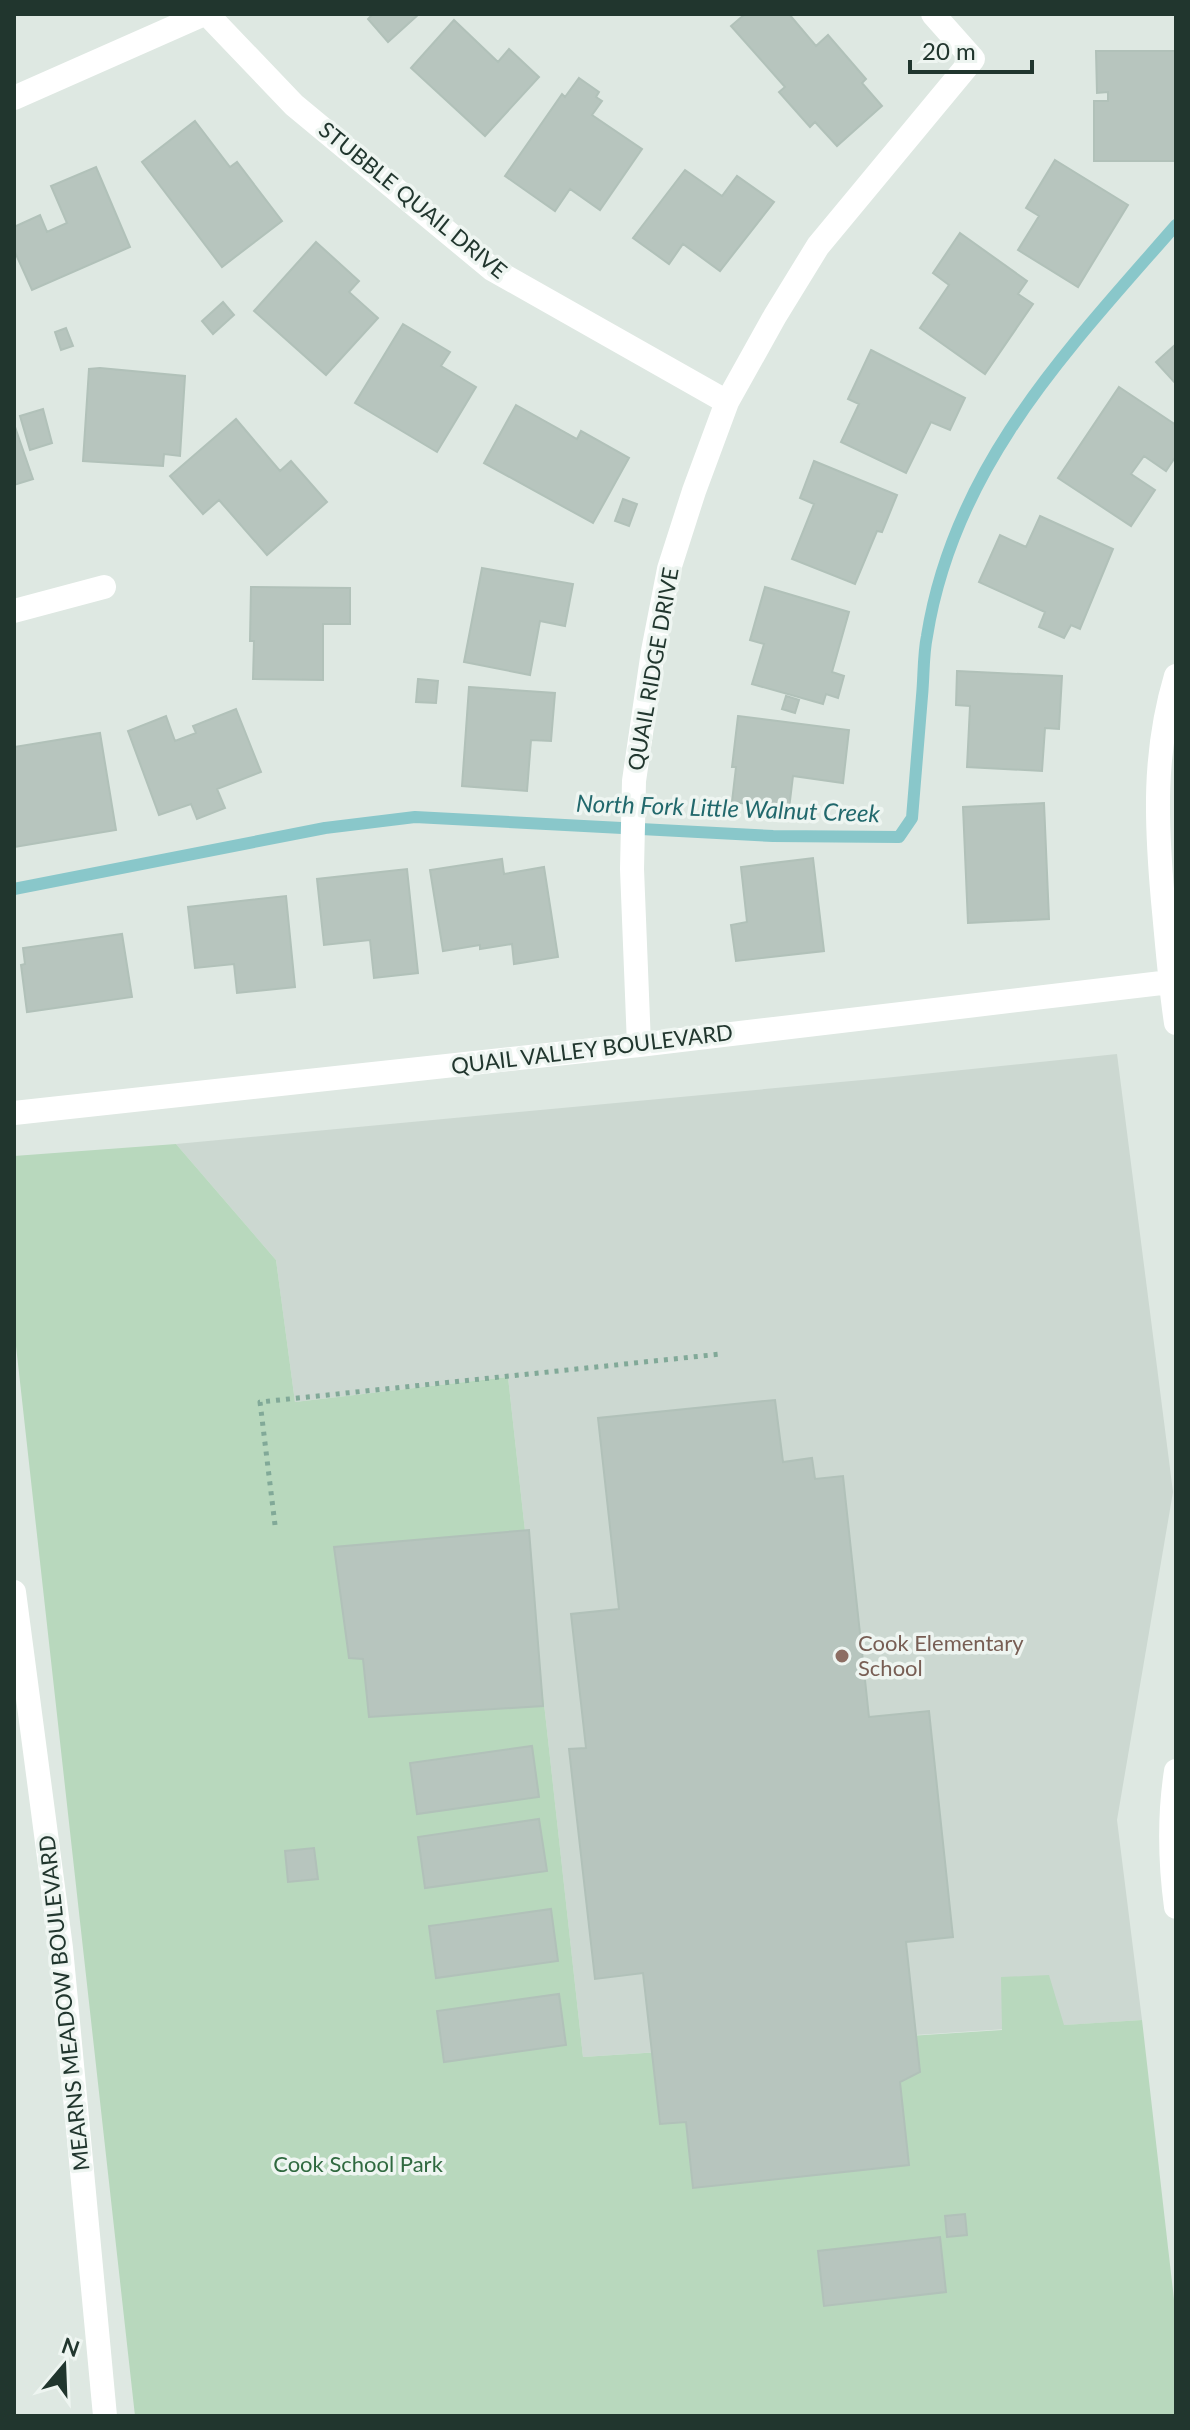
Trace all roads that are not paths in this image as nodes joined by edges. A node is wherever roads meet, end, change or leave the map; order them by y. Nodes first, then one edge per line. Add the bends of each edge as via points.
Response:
1 (205, 14) edge
2 (933, 14) edge
3 (14, 98) edge
4 (727, 402) junction
5 (104, 587) dead end
6 (14, 611) edge
7 (1176, 676) edge
8 (1170, 982) junction
9 (1176, 1023) edge
10 (639, 1045) junction
11 (14, 1113) edge
12 (14, 1592) edge
13 (1176, 1771) edge
14 (1176, 1907) edge
15 (105, 2416) edge

1 - 3 street, STUBBLE QUAIL DRIVE
1 - 4 street, STUBBLE QUAIL DRIVE via 294,105 492,269
2 - 4 street, QUAIL RIDGE DRIVE via 973,59 818,246
4 - 10 street, QUAIL RIDGE DRIVE via 669,569 643,716 632,869
5 - 6 street
7 - 8 street via 1165,712 1156,820
8 - 9 street
8 - 10 street, QUAIL VALLEY BOULEVARD
10 - 11 street, QUAIL VALLEY BOULEVARD
12 - 15 street, MEARNS MEADOW BOULEVARD via 61,1948
13 - 14 street via 1171,1804

